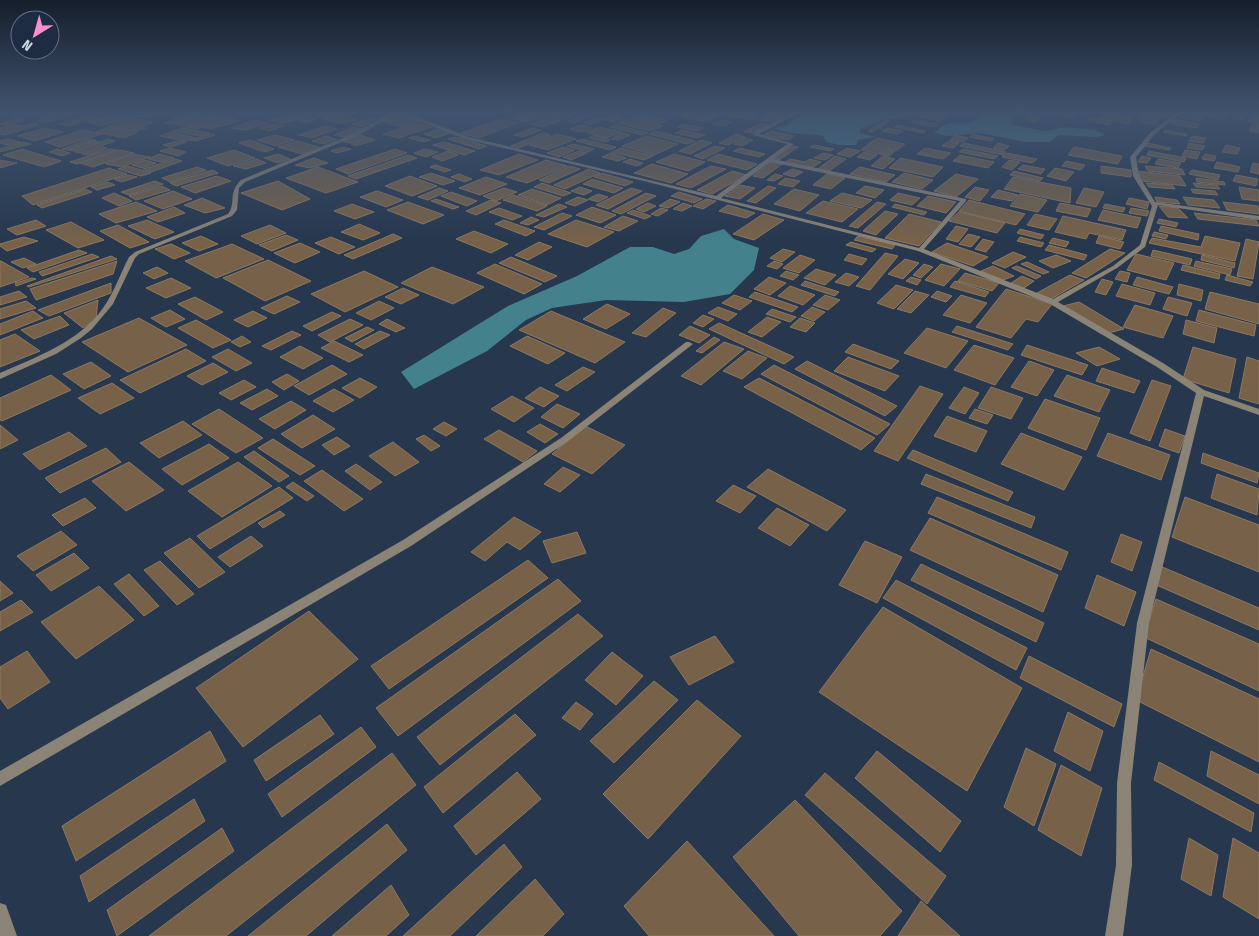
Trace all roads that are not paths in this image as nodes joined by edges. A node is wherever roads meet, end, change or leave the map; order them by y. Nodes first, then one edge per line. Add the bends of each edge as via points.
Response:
1 (311, 154) edge
2 (532, 154) edge
3 (778, 154) edge
4 (1135, 154) edge
5 (769, 160) junction
6 (717, 198) junction
7 (1153, 203) junction
8 (1259, 218) edge
9 (920, 250) junction
10 (1053, 302) junction
11 (689, 344) dead end
12 (0, 376) edge
13 (1201, 392) junction
14 (1259, 412) edge
15 (0, 779) edge
16 (0, 911) edge
17 (8, 936) edge
18 (1114, 936) edge

1 - 12 street via 244,181 236,188 234,210 230,215 132,257 99,319 66,344
2 - 6 street
3 - 5 street
4 - 7 street via 1132,157 1136,176
5 - 6 street
5 - 9 street via 964,200
6 - 9 street
7 - 8 street
7 - 10 street via 1155,206 1143,246 1115,267
9 - 10 street
10 - 13 street
11 - 15 street via 564,440 407,543
13 - 14 street
13 - 18 street via 1143,623 1124,783 1124,865
16 - 17 street

